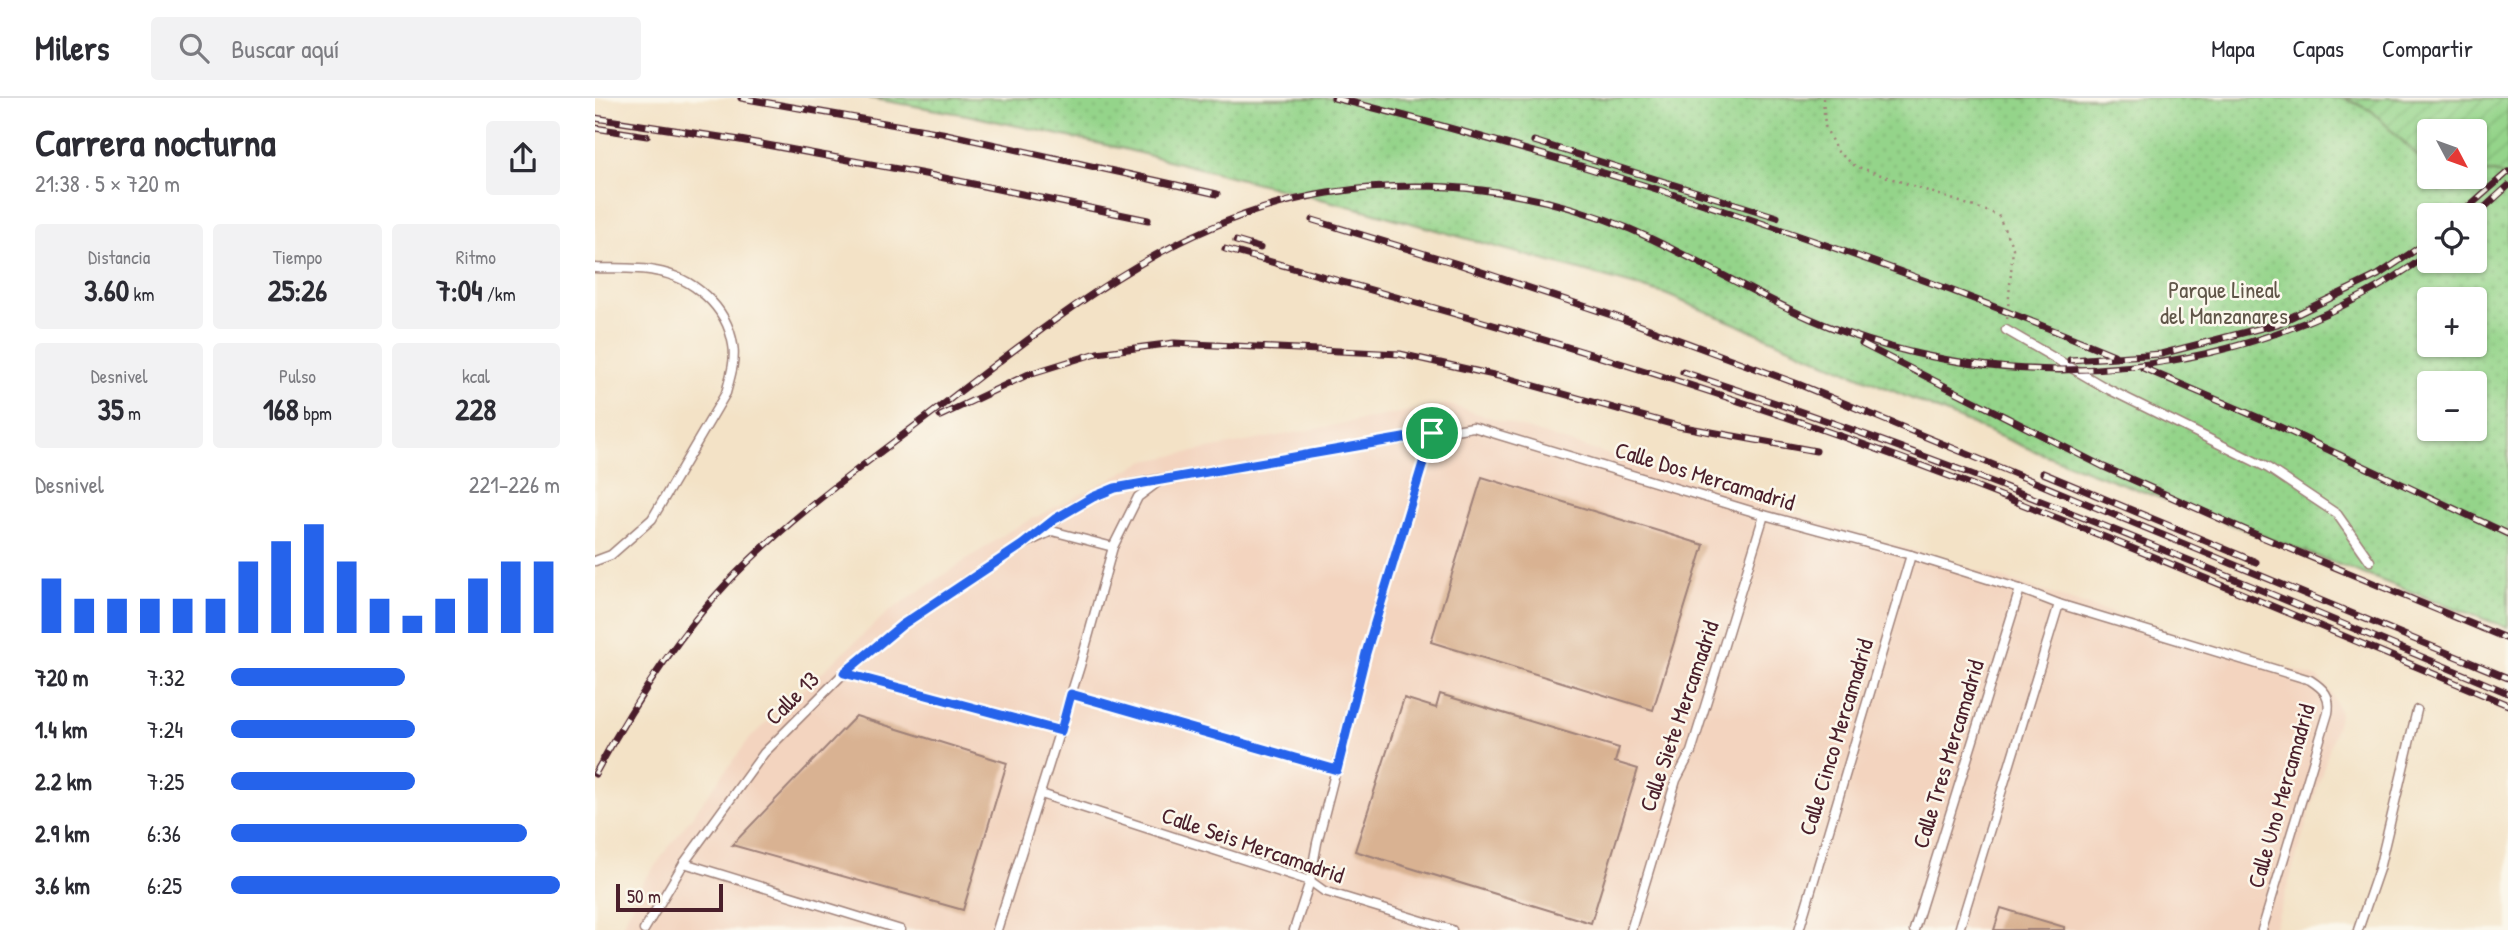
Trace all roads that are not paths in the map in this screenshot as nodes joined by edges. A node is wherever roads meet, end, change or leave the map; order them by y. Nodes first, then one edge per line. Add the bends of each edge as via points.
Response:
1 (595, 268) edge
2 (2006, 330) road end
3 (1432, 433) junction
4 (1162, 479) junction
5 (1764, 515) junction
6 (1022, 545) junction
7 (1113, 547) junction
8 (1911, 555) junction
9 (595, 561) edge
10 (2370, 561) dead end
11 (2020, 589) junction
12 (2059, 604) junction
13 (844, 673) junction
14 (2310, 680) joint
15 (1071, 694) junction
16 (2417, 710) dead end
17 (1061, 731) junction
18 (1337, 770) junction
19 (1041, 794) junction
20 (684, 863) junction
21 (1310, 881) junction
22 (644, 930) edge
23 (901, 930) edge
24 (997, 930) edge
25 (1294, 930) edge
26 (1452, 930) edge
27 (1631, 930) edge
28 (1799, 930) edge
29 (1913, 930) edge
30 (1959, 930) edge
31 (2262, 930) edge
32 (2358, 930) edge

1 - 9 lane via 653,270 678,277 703,292 722,316 733,345 726,393 652,519 611,555
2 - 10 lane via 2106,388 2269,468 2337,514
3 - 4 lane, Calle Dos Mercamadrid
3 - 5 lane, Calle Dos Mercamadrid via 1473,427
3 - 18 lane via 1366,653
4 - 6 lane, Calle 13 via 1093,497
4 - 7 lane, Calle Dos Mercamadrid via 1137,497
5 - 8 lane, Calle Dos Mercamadrid
5 - 27 lane, Calle Siete Mercamadrid
6 - 7 lane, Calle 13 via 1052,531
6 - 13 lane, Calle 13 via 902,625
7 - 15 lane, Calle Dos Mercamadrid
8 - 11 lane, Calle Dos Mercamadrid
8 - 28 lane, Calle Cinco Mercamadrid
11 - 12 lane, Calle Dos Mercamadrid
11 - 29 lane, Calle Tres Mercamadrid
12 - 14 lane, Calle Dos Mercamadrid
12 - 30 lane
13 - 17 lane
13 - 20 lane, Calle 13 via 764,753
14 - 31 lane, Calle Uno Mercamadrid via 2327,694 2330,704
15 - 17 lane, Calle Dos Mercamadrid
15 - 18 lane
16 - 32 lane via 2379,869
17 - 19 lane, Calle Dos Mercamadrid
18 - 21 lane
19 - 21 lane, Calle Seis Mercamadrid
19 - 24 lane, Calle Dos Mercamadrid
20 - 22 lane, Calle 13
20 - 23 lane
21 - 25 lane
21 - 26 lane, Calle Seis Mercamadrid via 1324,891

